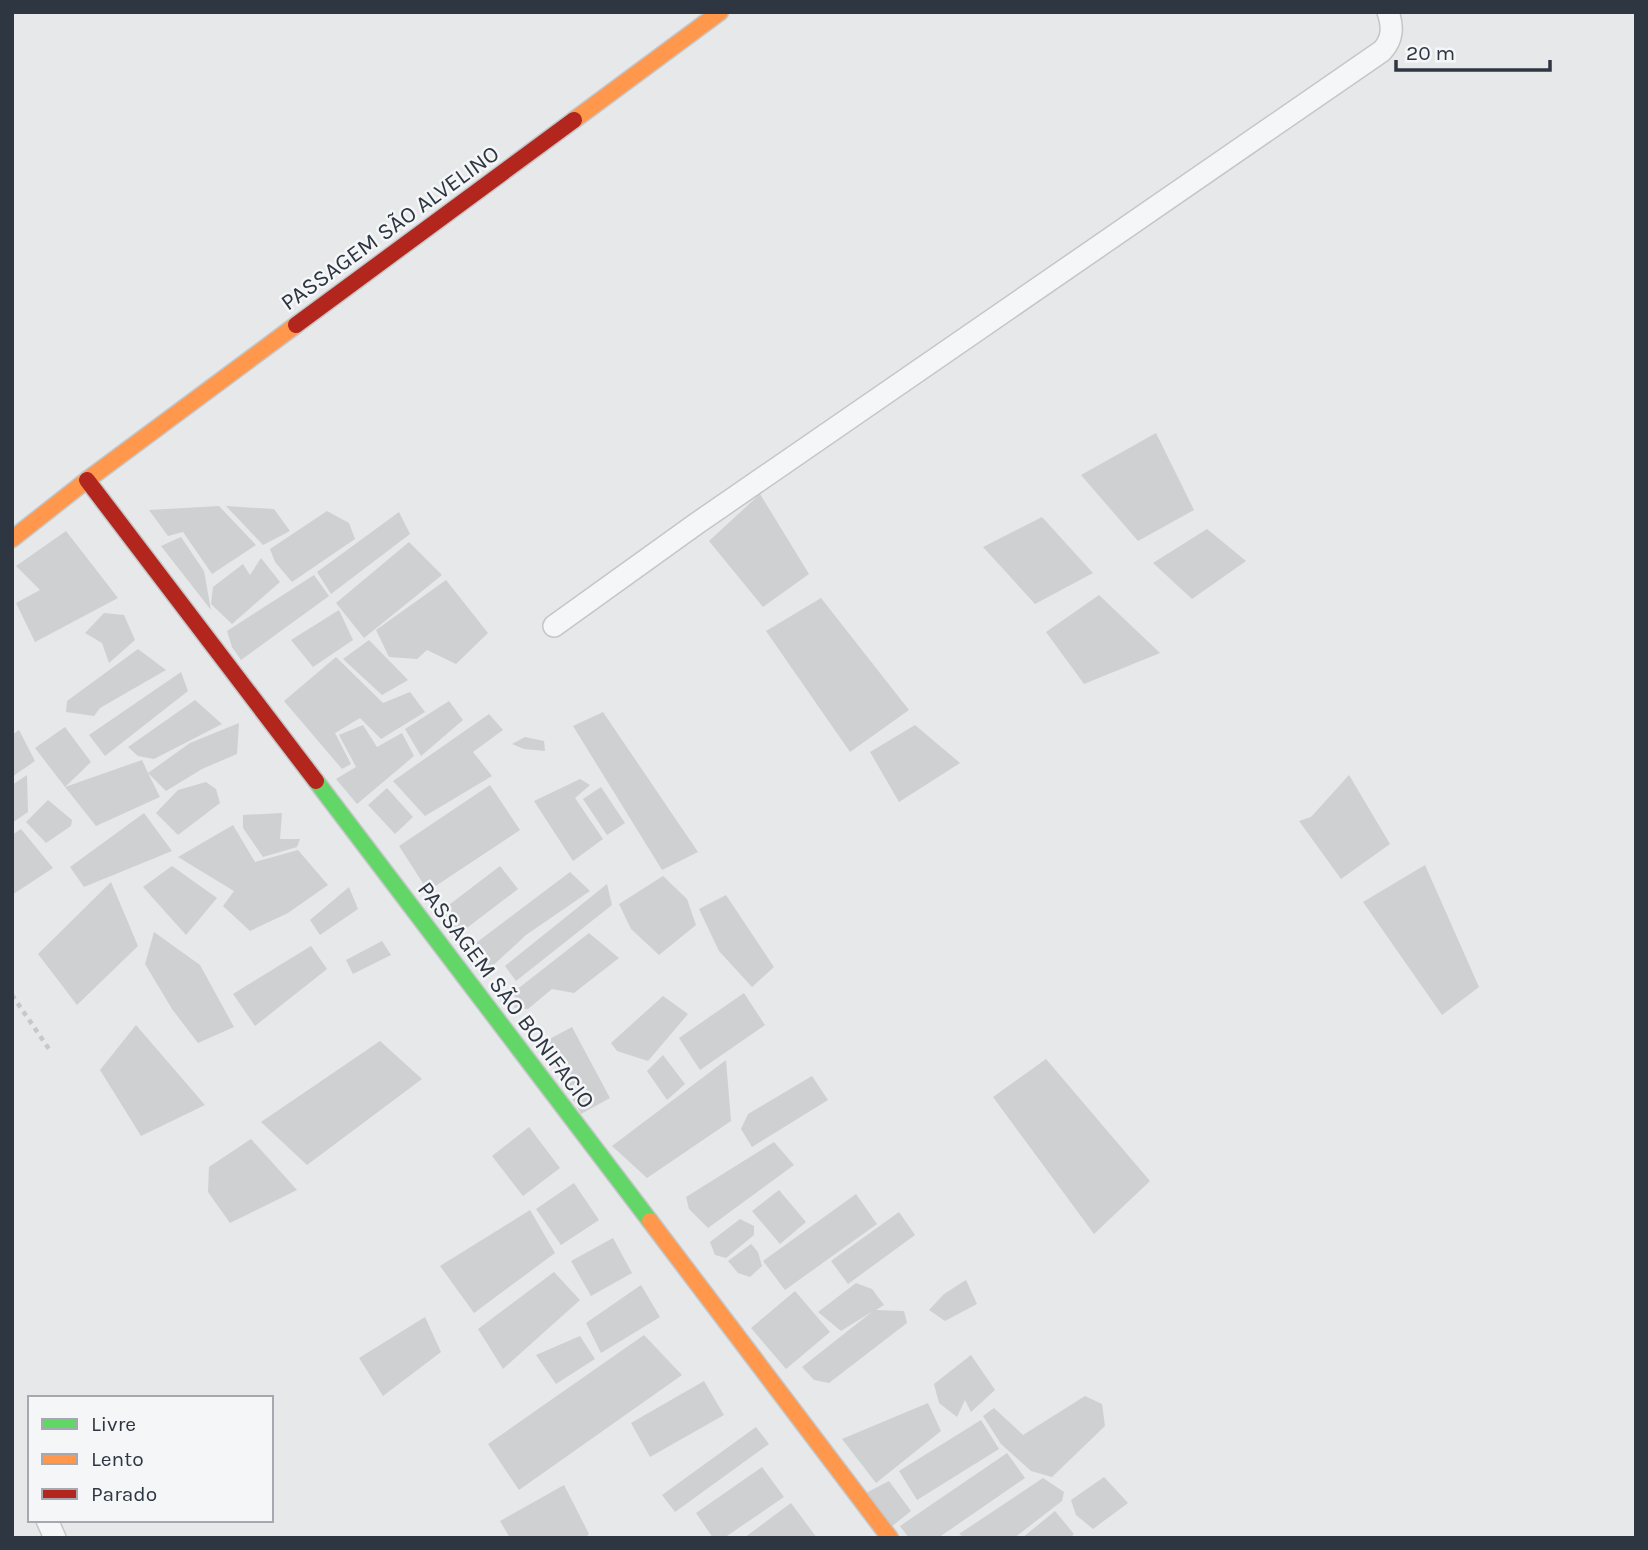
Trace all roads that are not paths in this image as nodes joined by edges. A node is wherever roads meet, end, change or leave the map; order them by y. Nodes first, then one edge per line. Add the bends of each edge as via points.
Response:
1 (720, 12) edge
2 (1388, 12) edge
3 (87, 480) junction
4 (12, 538) edge
5 (554, 626) dead end
6 (48, 1522) edge
7 (55, 1538) edge
8 (890, 1538) edge

1 - 3 street, PASSAGEM SÃO ALVELINO
2 - 5 lane via 1392,29 1382,51
3 - 4 street, PASSAGEM SÃO ALVELINO
3 - 8 street, PASSAGEM SÃO BONIFACIO
6 - 7 lane

